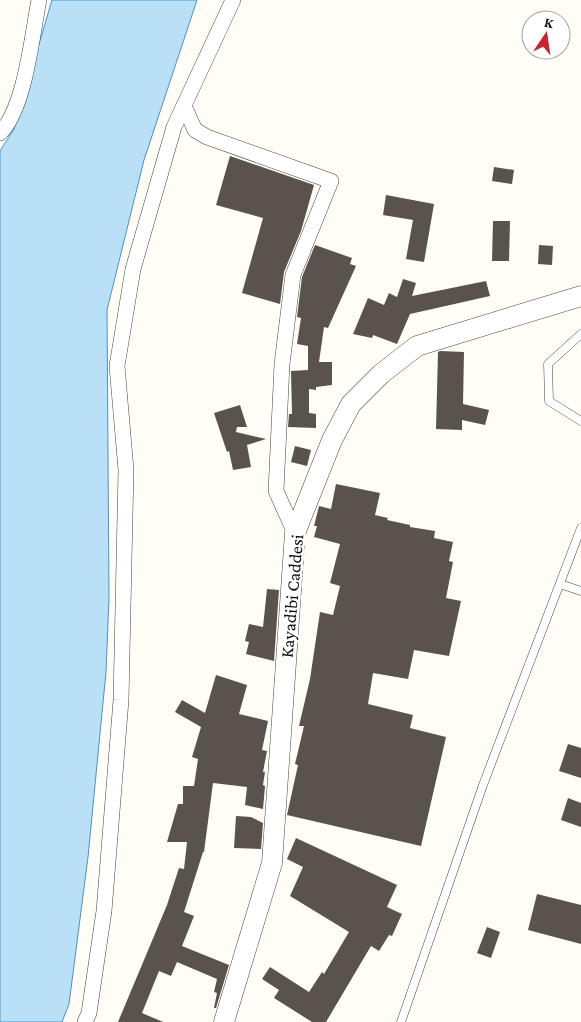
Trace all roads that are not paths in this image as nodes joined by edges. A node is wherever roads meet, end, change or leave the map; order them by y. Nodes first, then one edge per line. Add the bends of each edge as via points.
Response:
1 (39, 0) edge
2 (233, 0) edge
3 (184, 106) junction
4 (0, 133) edge
5 (581, 296) edge
6 (581, 334) edge
7 (581, 421) edge
8 (581, 528) edge
9 (296, 533) junction
10 (560, 584) junction
11 (581, 591) edge
12 (85, 1022) edge
13 (224, 1022) edge
14 (401, 1022) edge

1 - 4 street via 21,94 7,126
2 - 3 street
3 - 9 street via 195,130 207,137 331,181 292,275 282,364 276,491
3 - 12 street via 174,127 134,268 117,366 126,470 121,700 104,911
5 - 9 street, Kayadibi Caddesi via 417,346 381,374 351,404 332,440
6 - 7 lane via 548,364 550,401
8 - 10 lane
9 - 13 street, Kayadibi Caddesi via 272,863
10 - 11 lane
10 - 14 lane via 483,785

